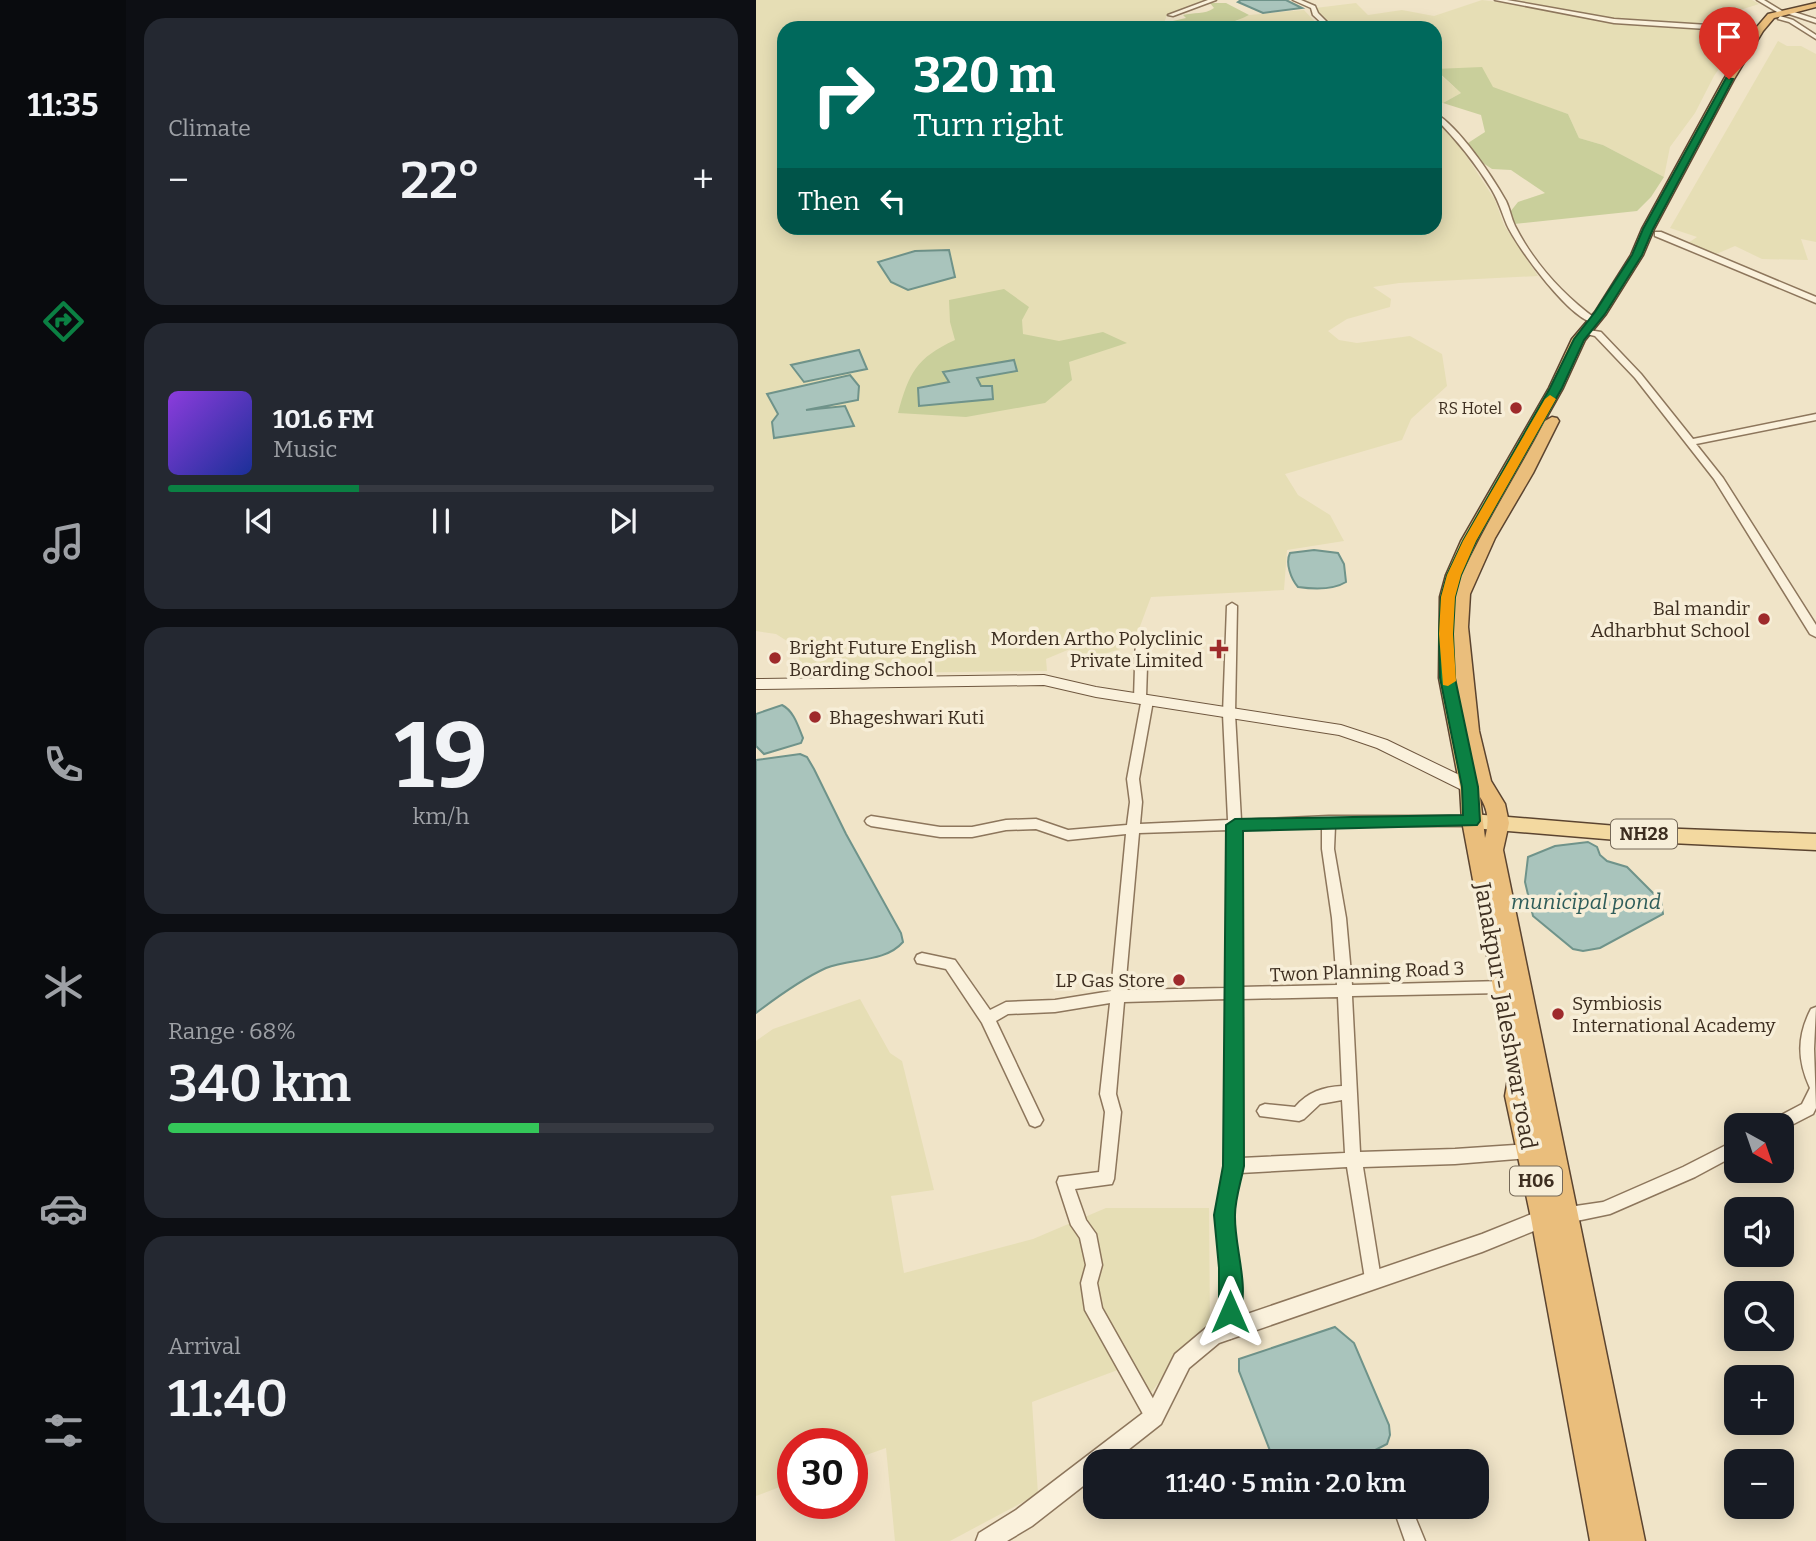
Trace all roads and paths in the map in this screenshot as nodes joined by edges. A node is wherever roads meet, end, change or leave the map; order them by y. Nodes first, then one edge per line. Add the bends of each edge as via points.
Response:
1 (1213, 0) edge
2 (1296, 0) edge
3 (1498, 0) edge
4 (1760, 0) edge
5 (1816, 5) edge
6 (1171, 15) dead end
7 (1784, 15) junction
8 (1322, 21) edge
9 (1816, 22) edge
10 (1816, 37) edge
11 (1752, 41) junction
12 (1442, 123) edge
13 (1664, 213) junction
14 (1658, 234) junction
15 (1816, 300) edge
16 (1592, 334) junction
17 (1816, 417) edge
18 (1689, 443) junction
19 (1232, 606) dead end
20 (1816, 634) edge
21 (1142, 635) dead end
22 (756, 684) edge
23 (1144, 700) junction
24 (1229, 714) junction
25 (1470, 787) junction
26 (871, 821) dead end
27 (1329, 821) junction
28 (1472, 821) junction
29 (1499, 823) junction
30 (1235, 825) junction
31 (1134, 829) junction
32 (1816, 842) edge
33 (922, 959) dead end
34 (1502, 987) junction
35 (1345, 991) junction
36 (1234, 995) junction
37 (1116, 996) junction
38 (1816, 1013) edge
39 (988, 1019) junction
40 (1816, 1088) edge
41 (1348, 1093) junction
42 (1265, 1111) dead end
43 (1794, 1116) edge
44 (1035, 1120) dead end
45 (1529, 1151) junction
46 (1724, 1153) edge
47 (1354, 1160) junction
48 (1233, 1166) junction
49 (1555, 1217) junction
50 (1373, 1279) junction
51 (1230, 1330) junction
52 (1154, 1417) junction
53 (1113, 1449) edge
54 (1083, 1472) edge
55 (1407, 1519) edge
56 (987, 1541) edge
57 (1415, 1541) edge
58 (1605, 1541) edge
59 (1630, 1541) edge

1 - 6 street
2 - 8 street via 1312,7
3 - 11 street via 1614,21 1709,27
4 - 7 street
5 - 7 highway
7 - 9 street
7 - 10 street
7 - 11 highway via 1771,16
7 - 13 highway via 1762,39
11 - 13 highway via 1712,111
12 - 16 street via 1503,202 1512,228
13 - 14 highway
13 - 16 highway via 1648,229
14 - 15 street
14 - 16 highway
16 - 18 street via 1637,376
16 - 25 highway, Janakpur- Jaleshwar road via 1469,541 1448,597 1448,678
16 - 29 highway via 1462,594 1459,627 1471,731 1480,782 1495,804
17 - 18 street
18 - 20 street via 1718,478
19 - 24 street
21 - 23 street
22 - 23 main road via 1044,680
23 - 24 main road
23 - 31 street via 1133,779
24 - 25 main road via 1341,730 1382,744
24 - 30 street
25 - 28 highway, Janakpur- Jaleshwar road
26 - 31 street via 940,832 1036,824 1068,835
27 - 28 street
27 - 30 street
27 - 35 street via 1328,849
28 - 29 main road, NH28
28 - 34 highway, Janakpur- Jaleshwar road / H06
29 - 32 main road, NH28
29 - 49 highway, H06 via 1493,850
30 - 31 street
30 - 36 street
31 - 37 street
33 - 39 street via 950,964
34 - 35 street, Twon Planning Road 3
34 - 45 highway, Janakpur- Jaleshwar road / H06 via 1521,1073 1517,1096
35 - 36 street, Twon Planning Road 3
35 - 41 street
36 - 37 street, Twon Planning Road 3
36 - 48 street
37 - 39 street, Twon Planning Road 3 via 1006,1009
37 - 52 street via 1106,1180 1065,1182 1079,1225 1088,1234 1094,1265 1089,1283 1094,1310
38 - 40 street via 1807,1035 1807,1067
39 - 44 street
40 - 43 street via 1808,1109
41 - 42 street via 1323,1093 1299,1114
41 - 47 street
45 - 47 street
45 - 49 highway, Janakpur- Jaleshwar road / H06
46 - 49 street via 1604,1209
47 - 48 street
47 - 50 street
48 - 51 street via 1224,1215
49 - 50 street
49 - 58 highway, Janakpur- Jaleshwar road / H06
49 - 59 highway, H06
50 - 51 street
51 - 52 street via 1213,1335 1182,1361
52 - 53 street
54 - 56 street
55 - 57 street

